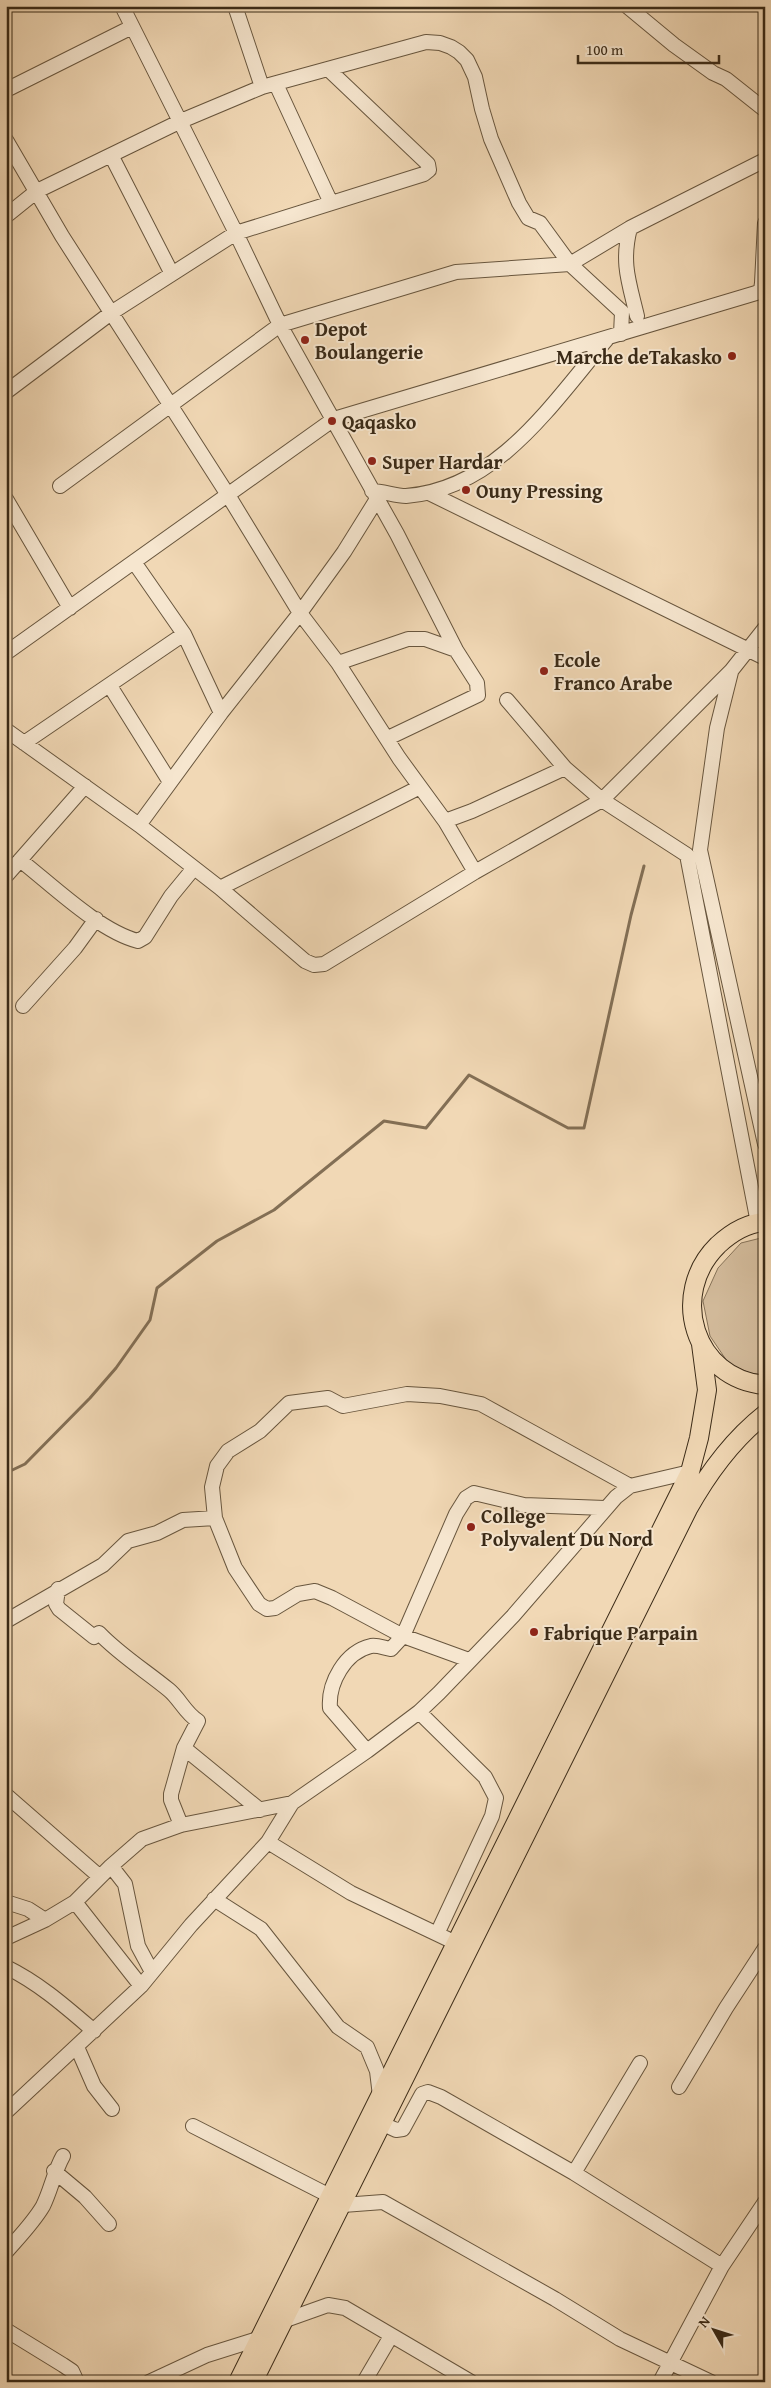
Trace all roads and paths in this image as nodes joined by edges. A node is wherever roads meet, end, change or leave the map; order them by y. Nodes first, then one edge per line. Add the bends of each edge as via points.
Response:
1 (122, 6) edge
2 (235, 6) edge
3 (627, 6) edge
4 (132, 27) junction
5 (328, 69) junction
6 (276, 84) junction
7 (262, 88) junction
8 (6, 90) edge
9 (765, 110) edge
10 (180, 121) junction
11 (6, 140) edge
12 (111, 155) junction
13 (765, 160) edge
14 (37, 191) junction
15 (331, 203) junction
16 (6, 216) edge
17 (765, 223) edge
18 (630, 228) junction
19 (236, 233) junction
20 (570, 264) junction
21 (172, 274) junction
22 (622, 312) junction
23 (111, 313) junction
24 (637, 316) junction
25 (660, 323) junction
26 (280, 325) junction
27 (614, 336) junction
28 (6, 392) edge
29 (171, 406) junction
30 (334, 419) junction
31 (60, 486) dead end
32 (429, 492) junction
33 (228, 495) junction
34 (375, 495) junction
35 (6, 499) edge
36 (10, 517) edge
37 (134, 562) junction
38 (70, 608) junction
39 (300, 613) junction
40 (765, 628) edge
41 (184, 634) junction
42 (456, 650) junction
43 (749, 650) junction
44 (6, 653) edge
45 (765, 658) edge
46 (338, 663) junction
47 (731, 671) junction
48 (110, 686) junction
49 (507, 700) dead end
50 (221, 713) junction
51 (6, 730) edge
52 (388, 738) junction
53 (24, 743) junction
54 (565, 768) junction
55 (170, 782) junction
56 (85, 786) junction
57 (420, 787) junction
58 (602, 800) junction
59 (445, 821) junction
60 (139, 825) junction
61 (20, 860) junction
62 (194, 868) junction
63 (475, 872) junction
64 (6, 876) edge
65 (220, 888) junction
66 (96, 920) junction
67 (23, 1006) dead end
68 (765, 1144) edge
69 (761, 1223) edge
70 (701, 1344) junction
71 (765, 1385) edge
72 (765, 1414) edge
73 (690, 1472) junction
74 (630, 1486) junction
75 (605, 1508) junction
76 (215, 1518) junction
77 (58, 1589) junction
78 (6, 1621) edge
79 (403, 1636) junction
80 (469, 1660) junction
81 (419, 1712) junction
82 (184, 1748) junction
83 (367, 1751) junction
84 (6, 1795) edge
85 (292, 1803) junction
86 (260, 1810) junction
87 (181, 1825) junction
88 (268, 1842) junction
89 (111, 1866) junction
90 (100, 1877) junction
91 (214, 1899) junction
92 (6, 1902) edge
93 (75, 1902) junction
94 (45, 1920) junction
95 (437, 1934) junction
96 (6, 1938) edge
97 (456, 1943) junction
98 (765, 1948) edge
99 (6, 1966) edge
100 (152, 1972) junction
101 (141, 1986) junction
102 (94, 2031) junction
103 (77, 2047) junction
104 (640, 2063) dead end
105 (679, 2087) dead end
106 (380, 2096) junction
107 (112, 2108) dead end
108 (6, 2112) edge
109 (382, 2123) junction
110 (193, 2126) dead end
111 (63, 2156) dead end
112 (54, 2171) junction
113 (574, 2173) junction
114 (336, 2201) junction
115 (765, 2202) edge
116 (110, 2224) dead end
117 (6, 2252) edge
118 (722, 2266) junction
119 (283, 2321) junction
120 (6, 2330) edge
121 (391, 2336) junction
122 (258, 2339) junction
123 (671, 2365) junction
124 (77, 2382) edge
125 (149, 2382) edge
126 (238, 2382) edge
127 (253, 2382) edge
128 (364, 2382) edge
129 (471, 2382) edge
130 (660, 2382) edge
131 (711, 2382) edge

1 - 4 street
2 - 7 street
3 - 9 street via 674,45 726,79
4 - 8 street
4 - 10 street
5 - 6 street
5 - 15 street via 428,164 429,170
5 - 20 street via 426,42 440,43 459,52 475,77 492,139 519,203 528,218 540,223
6 - 7 street
6 - 15 street
7 - 10 street
10 - 12 street
10 - 19 street
11 - 14 street
12 - 14 street
12 - 21 street
13 - 18 street
14 - 16 street
14 - 23 street
15 - 19 street
17 - 25 street via 761,290
18 - 20 street
18 - 24 street via 624,250
19 - 21 street
19 - 26 street
20 - 22 street
20 - 26 street via 456,272
21 - 23 street
22 - 24 street
22 - 27 street
23 - 28 street
23 - 29 street
24 - 25 street
25 - 27 street
26 - 29 street
26 - 30 street
27 - 30 street
27 - 32 street via 516,443 467,478
29 - 31 street
29 - 33 street
30 - 33 street
30 - 34 street
32 - 34 street via 404,496
32 - 43 street
33 - 37 street
33 - 39 street
34 - 39 street via 344,552
34 - 42 street
35 - 36 street
36 - 38 street
37 - 38 street
37 - 41 street
38 - 44 street
39 - 46 street
39 - 50 street
40 - 43 street
41 - 48 street
41 - 50 street
42 - 46 street via 424,639 408,639
42 - 52 street via 477,683 478,695
43 - 45 street
43 - 47 street
46 - 52 street
47 - 58 street
47 - 68 street via 717,728 700,850
48 - 53 street
48 - 55 street
49 - 54 street
50 - 55 street
51 - 53 street
52 - 57 street
53 - 56 street
54 - 58 street
54 - 59 street
55 - 60 street
56 - 60 street
56 - 61 street
57 - 59 street
57 - 65 street
58 - 63 street
58 - 69 street via 687,855
59 - 63 street
60 - 62 street
61 - 64 street
61 - 66 street
62 - 65 street
62 - 66 street via 171,896 145,937 138,941 124,938
63 - 65 street via 324,964 314,965 292,951
66 - 67 street
69 - 70 main road via 729,1235 706,1257 696,1276 691,1299 693,1322
70 - 71 main road via 721,1369 750,1384
70 - 73 main road via 707,1390
72 - 109 main road via 750,1425 726,1452 705,1478 688,1509
73 - 74 street
73 - 97 main road
74 - 75 street
74 - 76 street via 482,1404 407,1394 343,1406 328,1398 289,1403 260,1431 228,1451 213,1475
75 - 79 street via 524,1505 474,1493 466,1498
75 - 80 street via 513,1616
76 - 77 street via 183,1520 157,1533 128,1541 103,1564
76 - 79 street via 235,1568 259,1604 267,1609 275,1608 298,1594 315,1591
77 - 78 street
77 - 82 street via 56,1604 59,1609 94,1637 99,1633 171,1692 188,1714 198,1721
79 - 80 street
79 - 83 street via 391,1649 370,1646 346,1663 339,1670 330,1692 330,1708
80 - 81 street
81 - 83 street
81 - 95 street via 485,1777 496,1798 492,1816
82 - 86 street
82 - 87 street via 171,1794
83 - 85 street
84 - 90 street
85 - 86 street
85 - 88 street
86 - 87 street
87 - 89 street via 142,1840
88 - 91 street
88 - 95 street via 351,1893
89 - 90 street
89 - 100 street via 125,1884 138,1946
90 - 93 street
91 - 100 street
91 - 106 street via 261,1929 338,2027 367,2047 377,2071
92 - 94 street via 28,1909
93 - 94 street
93 - 101 street
94 - 96 street
95 - 97 street
97 - 106 main road
98 - 105 street
99 - 102 street via 48,1992
100 - 101 street
101 - 102 street
102 - 103 street
103 - 107 street via 94,2086
103 - 108 street
104 - 113 street
106 - 114 main road
109 - 113 street via 396,2130 403,2129 422,2094 428,2092
109 - 114 main road
110 - 114 street
111 - 112 street
112 - 116 street
112 - 117 street via 44,2204
113 - 118 street
114 - 119 main road
114 - 122 main road
114 - 123 street via 383,2202
115 - 118 street
118 - 123 street
119 - 121 street via 328,2305 346,2308
119 - 127 main road
120 - 124 street via 64,2365 72,2371
121 - 128 street
121 - 129 street
122 - 125 street via 207,2355
122 - 126 main road
123 - 130 street
123 - 131 street

